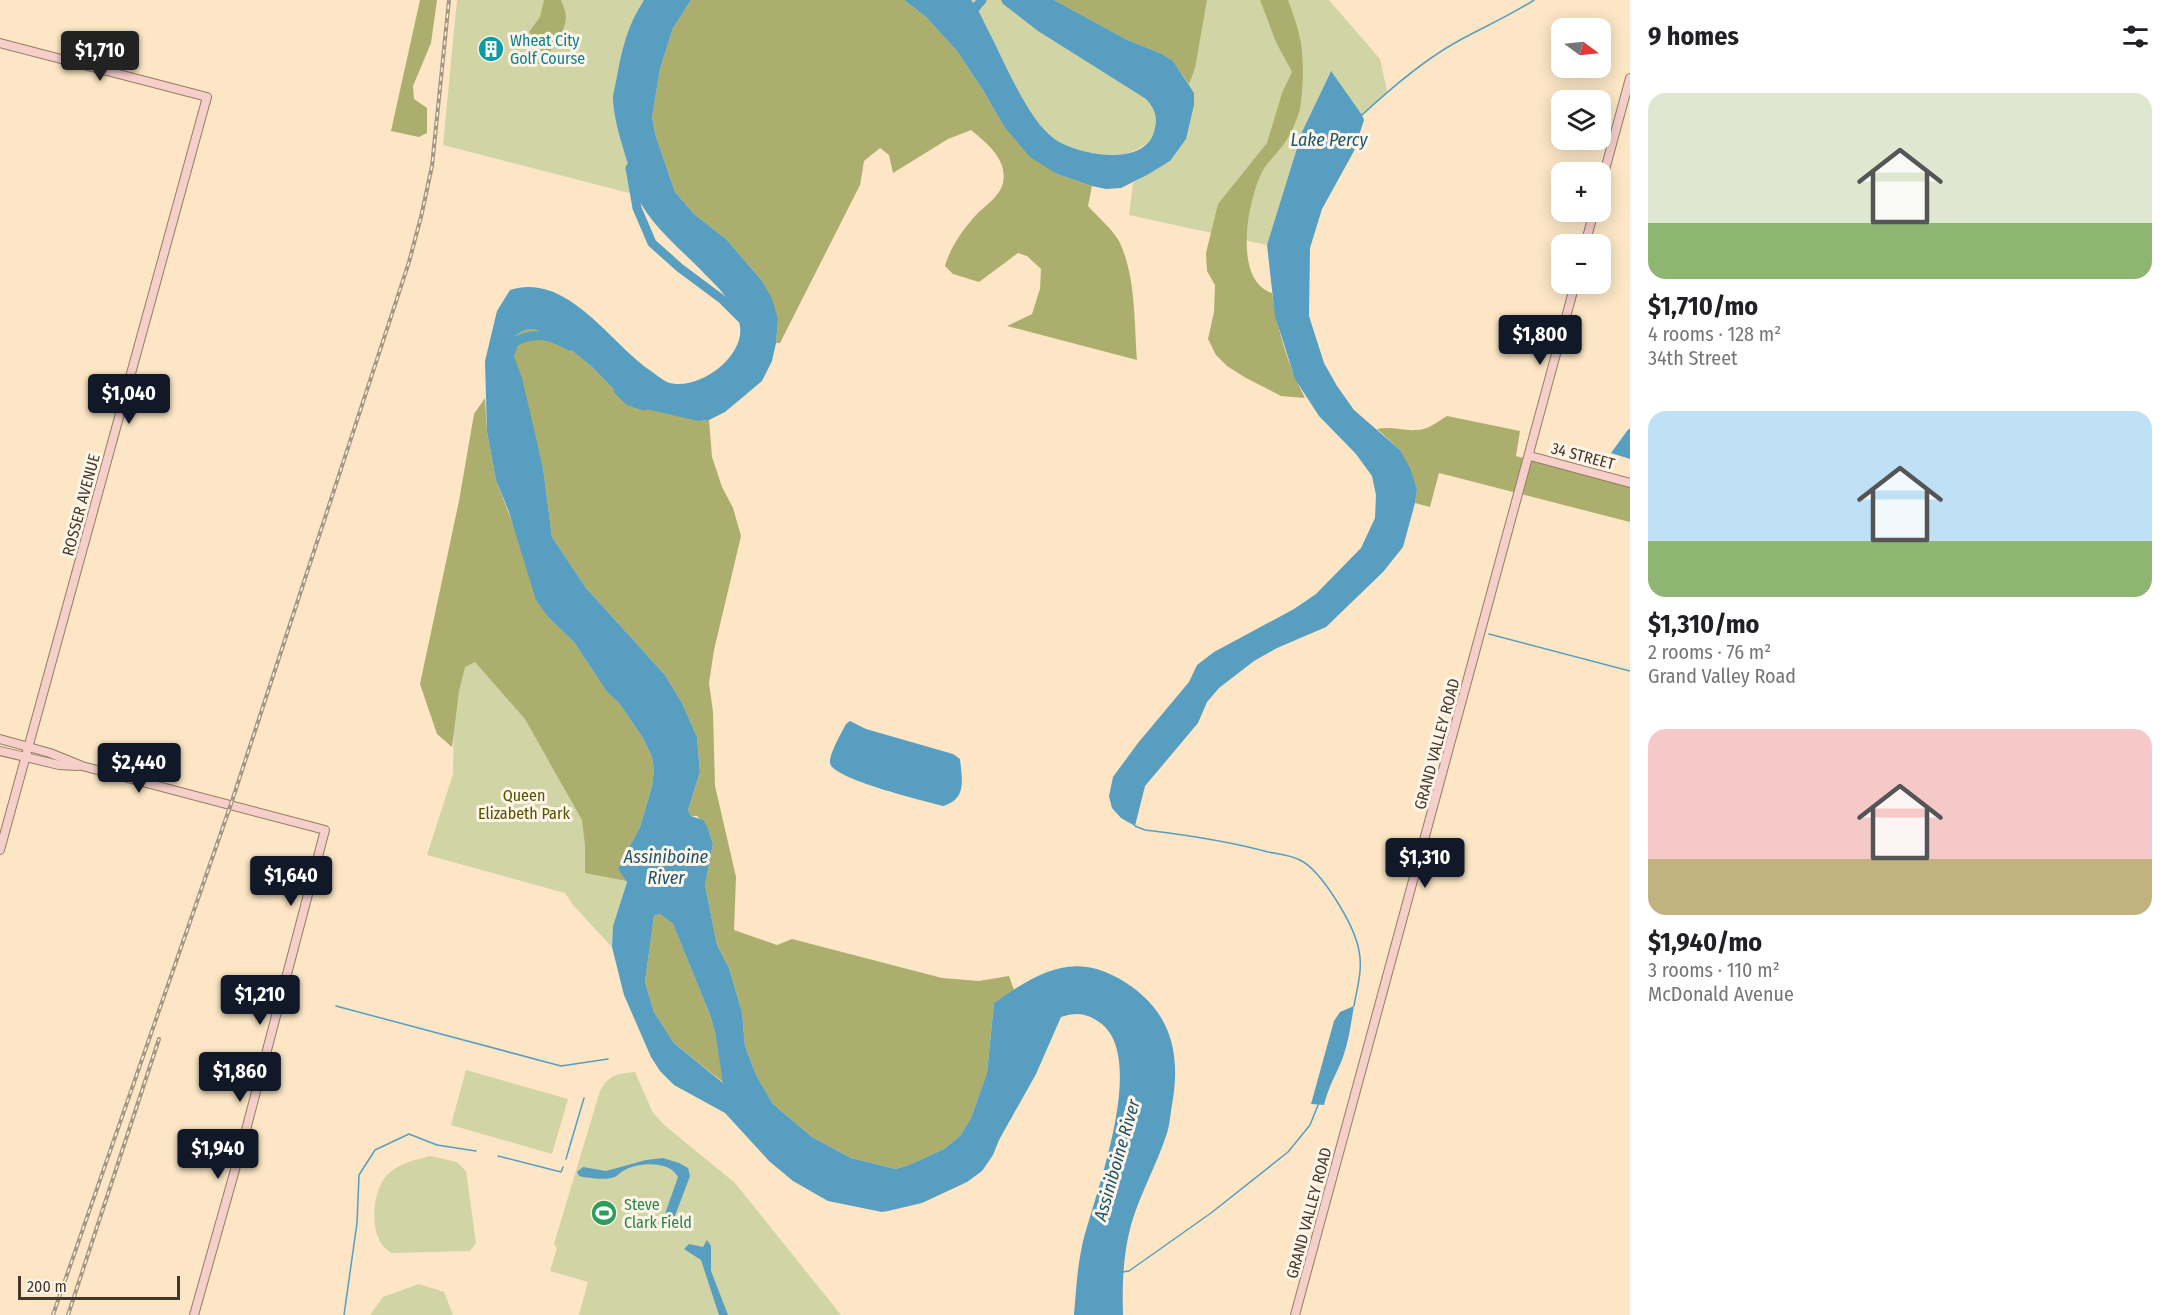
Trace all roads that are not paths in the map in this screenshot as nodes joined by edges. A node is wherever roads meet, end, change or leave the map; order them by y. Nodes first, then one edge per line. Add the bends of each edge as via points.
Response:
1 (0, 43) edge
2 (1630, 78) edge
3 (1607, 162) edge
4 (1572, 294) edge
5 (1530, 456) junction
6 (1630, 483) edge
7 (0, 739) edge
8 (29, 747) junction
9 (0, 751) edge
10 (26, 758) junction
11 (82, 766) junction
12 (0, 850) edge
13 (194, 1315) edge
14 (1295, 1315) edge

1 - 8 street, ROSSER AVENUE via 207,97
2 - 3 street
4 - 5 street, GRAND VALLEY ROAD
5 - 6 street, 34 STREET
5 - 14 street, GRAND VALLEY ROAD
7 - 8 street
8 - 10 street, ROSSER AVENUE
8 - 11 street
9 - 10 street
10 - 11 street
10 - 12 street, ROSSER AVENUE
11 - 13 street via 325,830

